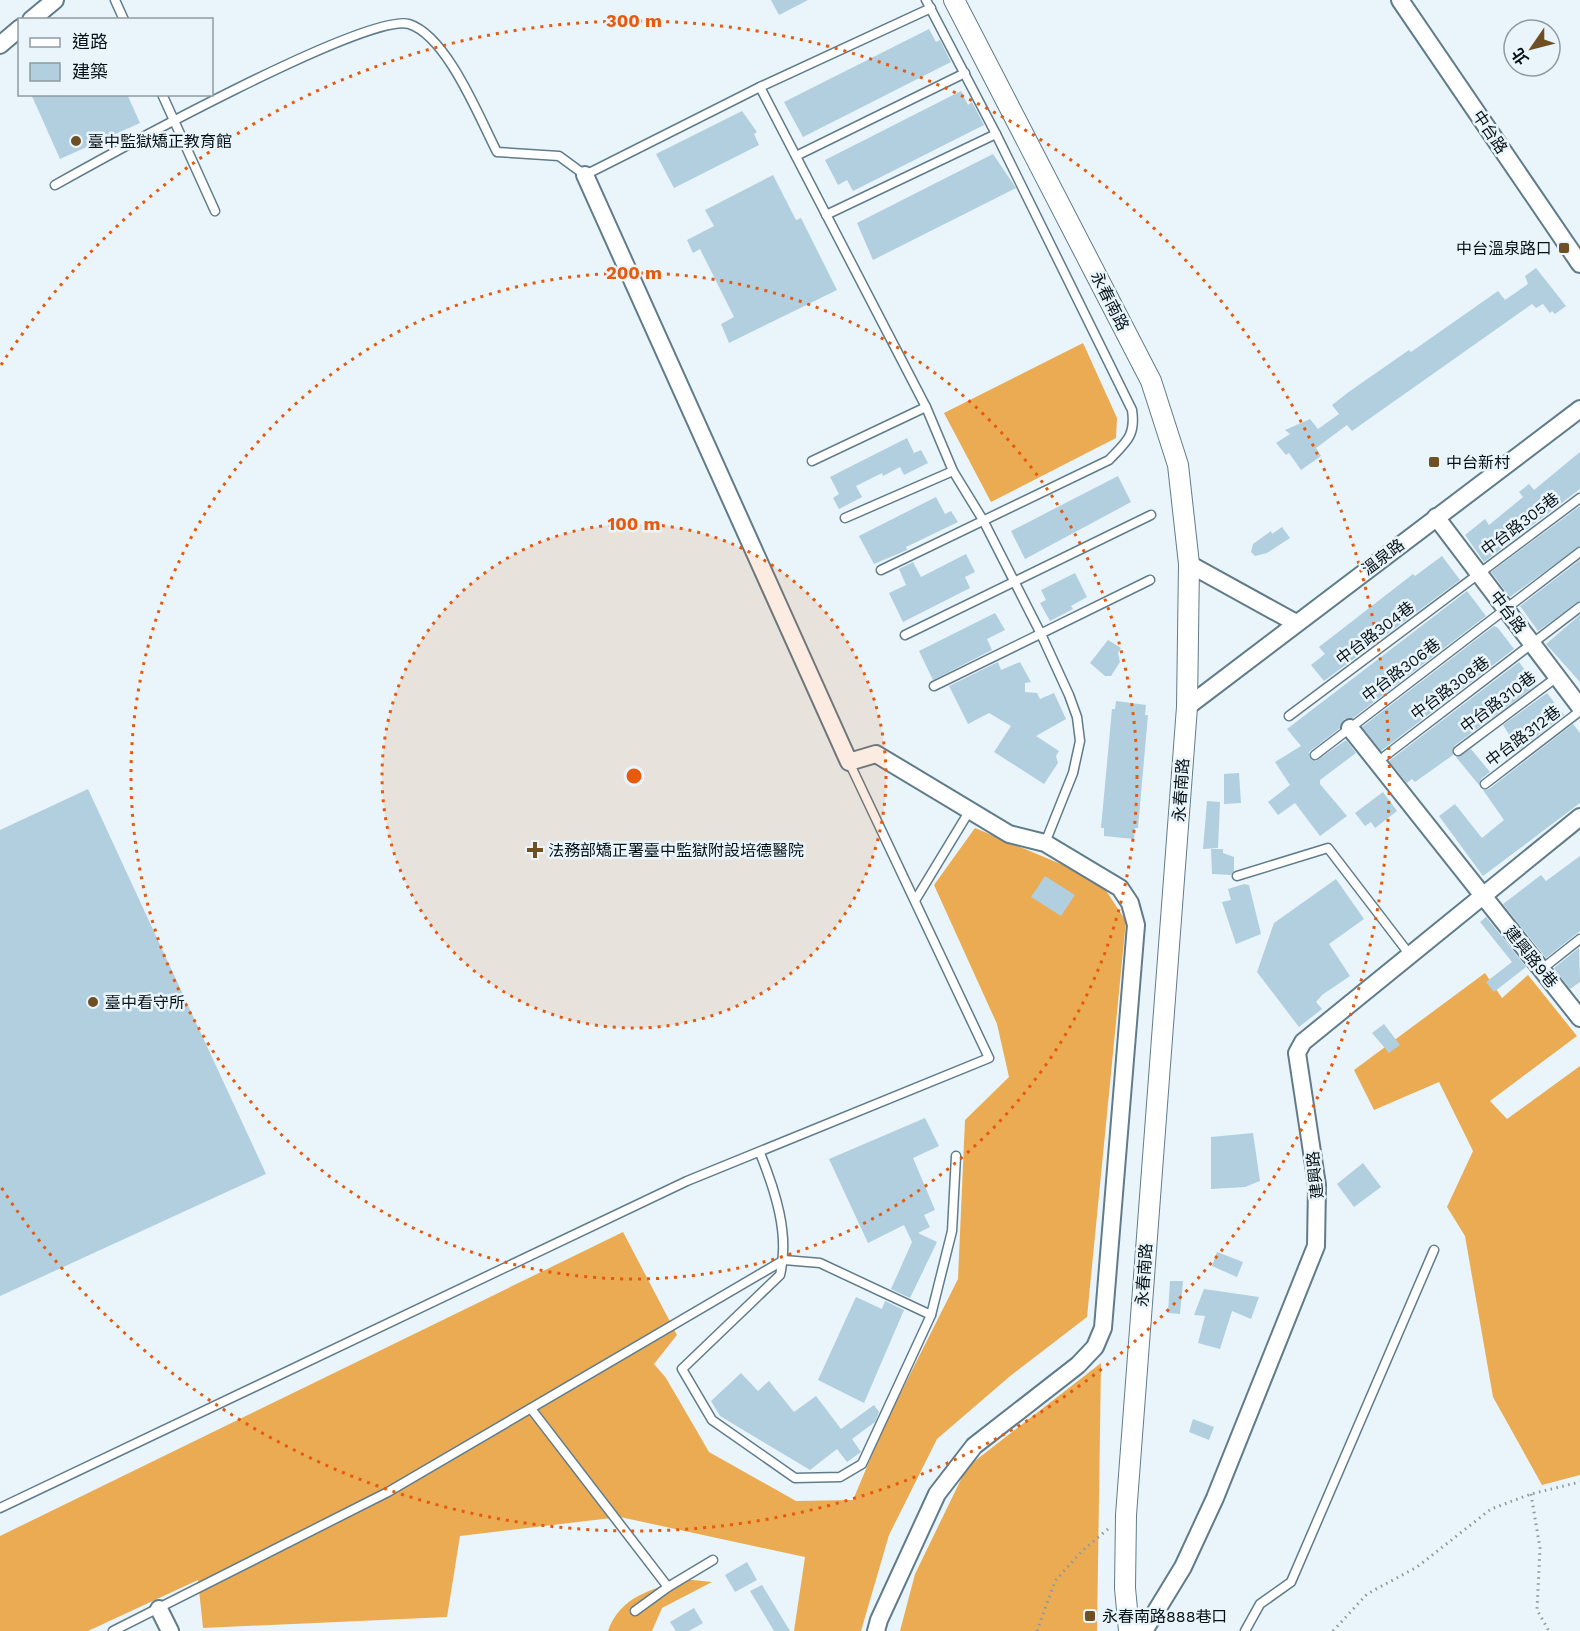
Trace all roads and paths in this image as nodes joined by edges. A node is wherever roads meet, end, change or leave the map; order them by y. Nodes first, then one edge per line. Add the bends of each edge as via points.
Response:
1 (55, 0) edge
2 (115, 0) edge
3 (954, 0) edge
4 (1400, 0) edge
5 (929, 4) edge
6 (33, 18) edge
7 (123, 18) edge
8 (18, 30) edge
9 (0, 45) edge
10 (965, 73) junction
11 (760, 87) junction
12 (163, 96) edge
13 (174, 119) junction
14 (996, 134) junction
15 (796, 156) junction
16 (585, 175) junction
17 (55, 185) dead end
18 (215, 211) dead end
19 (826, 215) junction
20 (1580, 264) edge
21 (926, 407) junction
22 (1580, 409) edge
23 (812, 461) dead end
24 (953, 471) junction
25 (1580, 498) edge
26 (1151, 515) dead end
27 (1436, 517) junction
28 (844, 518) dead end
29 (984, 520) junction
30 (1580, 552) edge
31 (1189, 564) junction
32 (881, 570) dead end
33 (1479, 574) junction
34 (1150, 580) dead end
35 (1014, 584) junction
36 (1580, 607) edge
37 (1506, 609) junction
38 (1296, 623) junction
39 (1041, 634) junction
40 (905, 635) dead end
41 (1532, 645) junction
42 (1557, 677) junction
43 (933, 686) dead end
44 (1187, 706) junction
45 (1580, 709) edge
46 (1289, 716) dead end
47 (1350, 728) junction
48 (1458, 751) dead end
49 (1315, 755) dead end
50 (1385, 756) dead end
51 (849, 762) junction
52 (1485, 784) dead end
53 (970, 810) junction
54 (1580, 817) edge
55 (1045, 843) junction
56 (1237, 876) dead end
57 (1481, 896) junction
58 (916, 899) junction
59 (1580, 939) edge
60 (1410, 955) junction
61 (1542, 969) junction
62 (1580, 1018) edge
63 (760, 1153) junction
64 (956, 1156) dead end
65 (1434, 1250) dead end
66 (784, 1260) junction
67 (931, 1315) junction
68 (532, 1410) junction
69 (1580, 1482) edge
70 (1532, 1494) junction
71 (0, 1508) edge
72 (1126, 1515) junction
73 (713, 1560) dead end
74 (668, 1587) junction
75 (159, 1609) junction
76 (635, 1611) dead end
77 (138, 1619) junction
78 (112, 1631) edge
79 (140, 1631) edge
80 (170, 1631) edge
81 (876, 1631) edge
82 (1037, 1631) edge
83 (1129, 1631) edge
84 (1144, 1631) edge
85 (1245, 1631) edge
86 (1333, 1631) edge
87 (1549, 1631) edge

1 - 6 street
2 - 7 lane
3 - 31 street, 永春南路 via 1151,381 1178,465
4 - 20 street, 中台路
5 - 10 lane
5 - 11 lane
8 - 9 street
10 - 14 lane
10 - 15 lane
11 - 15 lane
11 - 16 lane
12 - 13 lane
13 - 16 lane via 358,34 393,22 410,24 435,40 448,58 497,152 559,156
13 - 17 lane
13 - 18 lane
14 - 19 lane
14 - 29 lane via 1132,410 1134,422 1130,438 1109,460
15 - 19 lane
16 - 51 street
19 - 21 lane
21 - 23 lane
21 - 24 lane
22 - 27 street, 溫泉路
24 - 28 lane
24 - 29 lane
25 - 33 lane, 中台路305巷
26 - 35 lane
27 - 33 street, 中台路
27 - 38 street, 溫泉路
29 - 32 lane
29 - 35 lane
30 - 37 lane, 中台路306巷
31 - 38 street
31 - 44 street, 永春南路
33 - 37 street, 中台路
33 - 46 lane, 中台路304巷
34 - 39 lane
35 - 39 lane
35 - 40 lane
36 - 41 lane, 中台路308巷
37 - 41 street, 中台路
37 - 47 lane, 中台路306巷
38 - 44 street, 溫泉路
39 - 43 lane
39 - 55 lane via 1073,706 1080,741 1073,773
41 - 42 street, 中台路
41 - 50 lane, 中台路308巷
42 - 45 street, 中台路
42 - 48 lane, 中台路310巷
44 - 72 street, 永春南路
45 - 52 lane, 中台路312巷
47 - 49 lane, 中台路306巷
47 - 57 street, 建興路9巷
51 - 53 street via 876,754
51 - 58 lane
53 - 55 street via 1009,834
53 - 58 lane
54 - 57 street, 建興路
55 - 81 street via 1120,888 1130,903 1136,925 1103,1328 1095,1347 1078,1365 974,1446 937,1494
56 - 60 lane via 1328,849
57 - 60 street, 建興路
57 - 61 street, 建興路9巷
58 - 63 lane via 989,1058
59 - 61 lane
60 - 84 street, 建興路 via 1303,1042 1297,1053 1317,1185 1316,1246 1215,1498 1183,1567
61 - 62 street, 建興路9巷
63 - 66 lane via 776,1195
63 - 71 lane via 687,1181
64 - 67 lane via 952,1230
65 - 85 lane via 1291,1582 1260,1604
66 - 67 lane via 820,1263
66 - 67 lane via 780,1275 682,1369 712,1420 795,1478 840,1477 862,1464
66 - 68 lane via 643,1340
68 - 74 lane
68 - 75 lane via 388,1492
69 - 70 path
70 - 86 path via 1491,1509 1417,1567 1367,1594
70 - 87 path via 1540,1548 1537,1610
72 - 82 path via 1082,1551 1055,1581
72 - 83 street, 永春南路
73 - 74 lane
74 - 76 lane
75 - 77 lane
75 - 80 street
77 - 78 lane
77 - 79 lane

